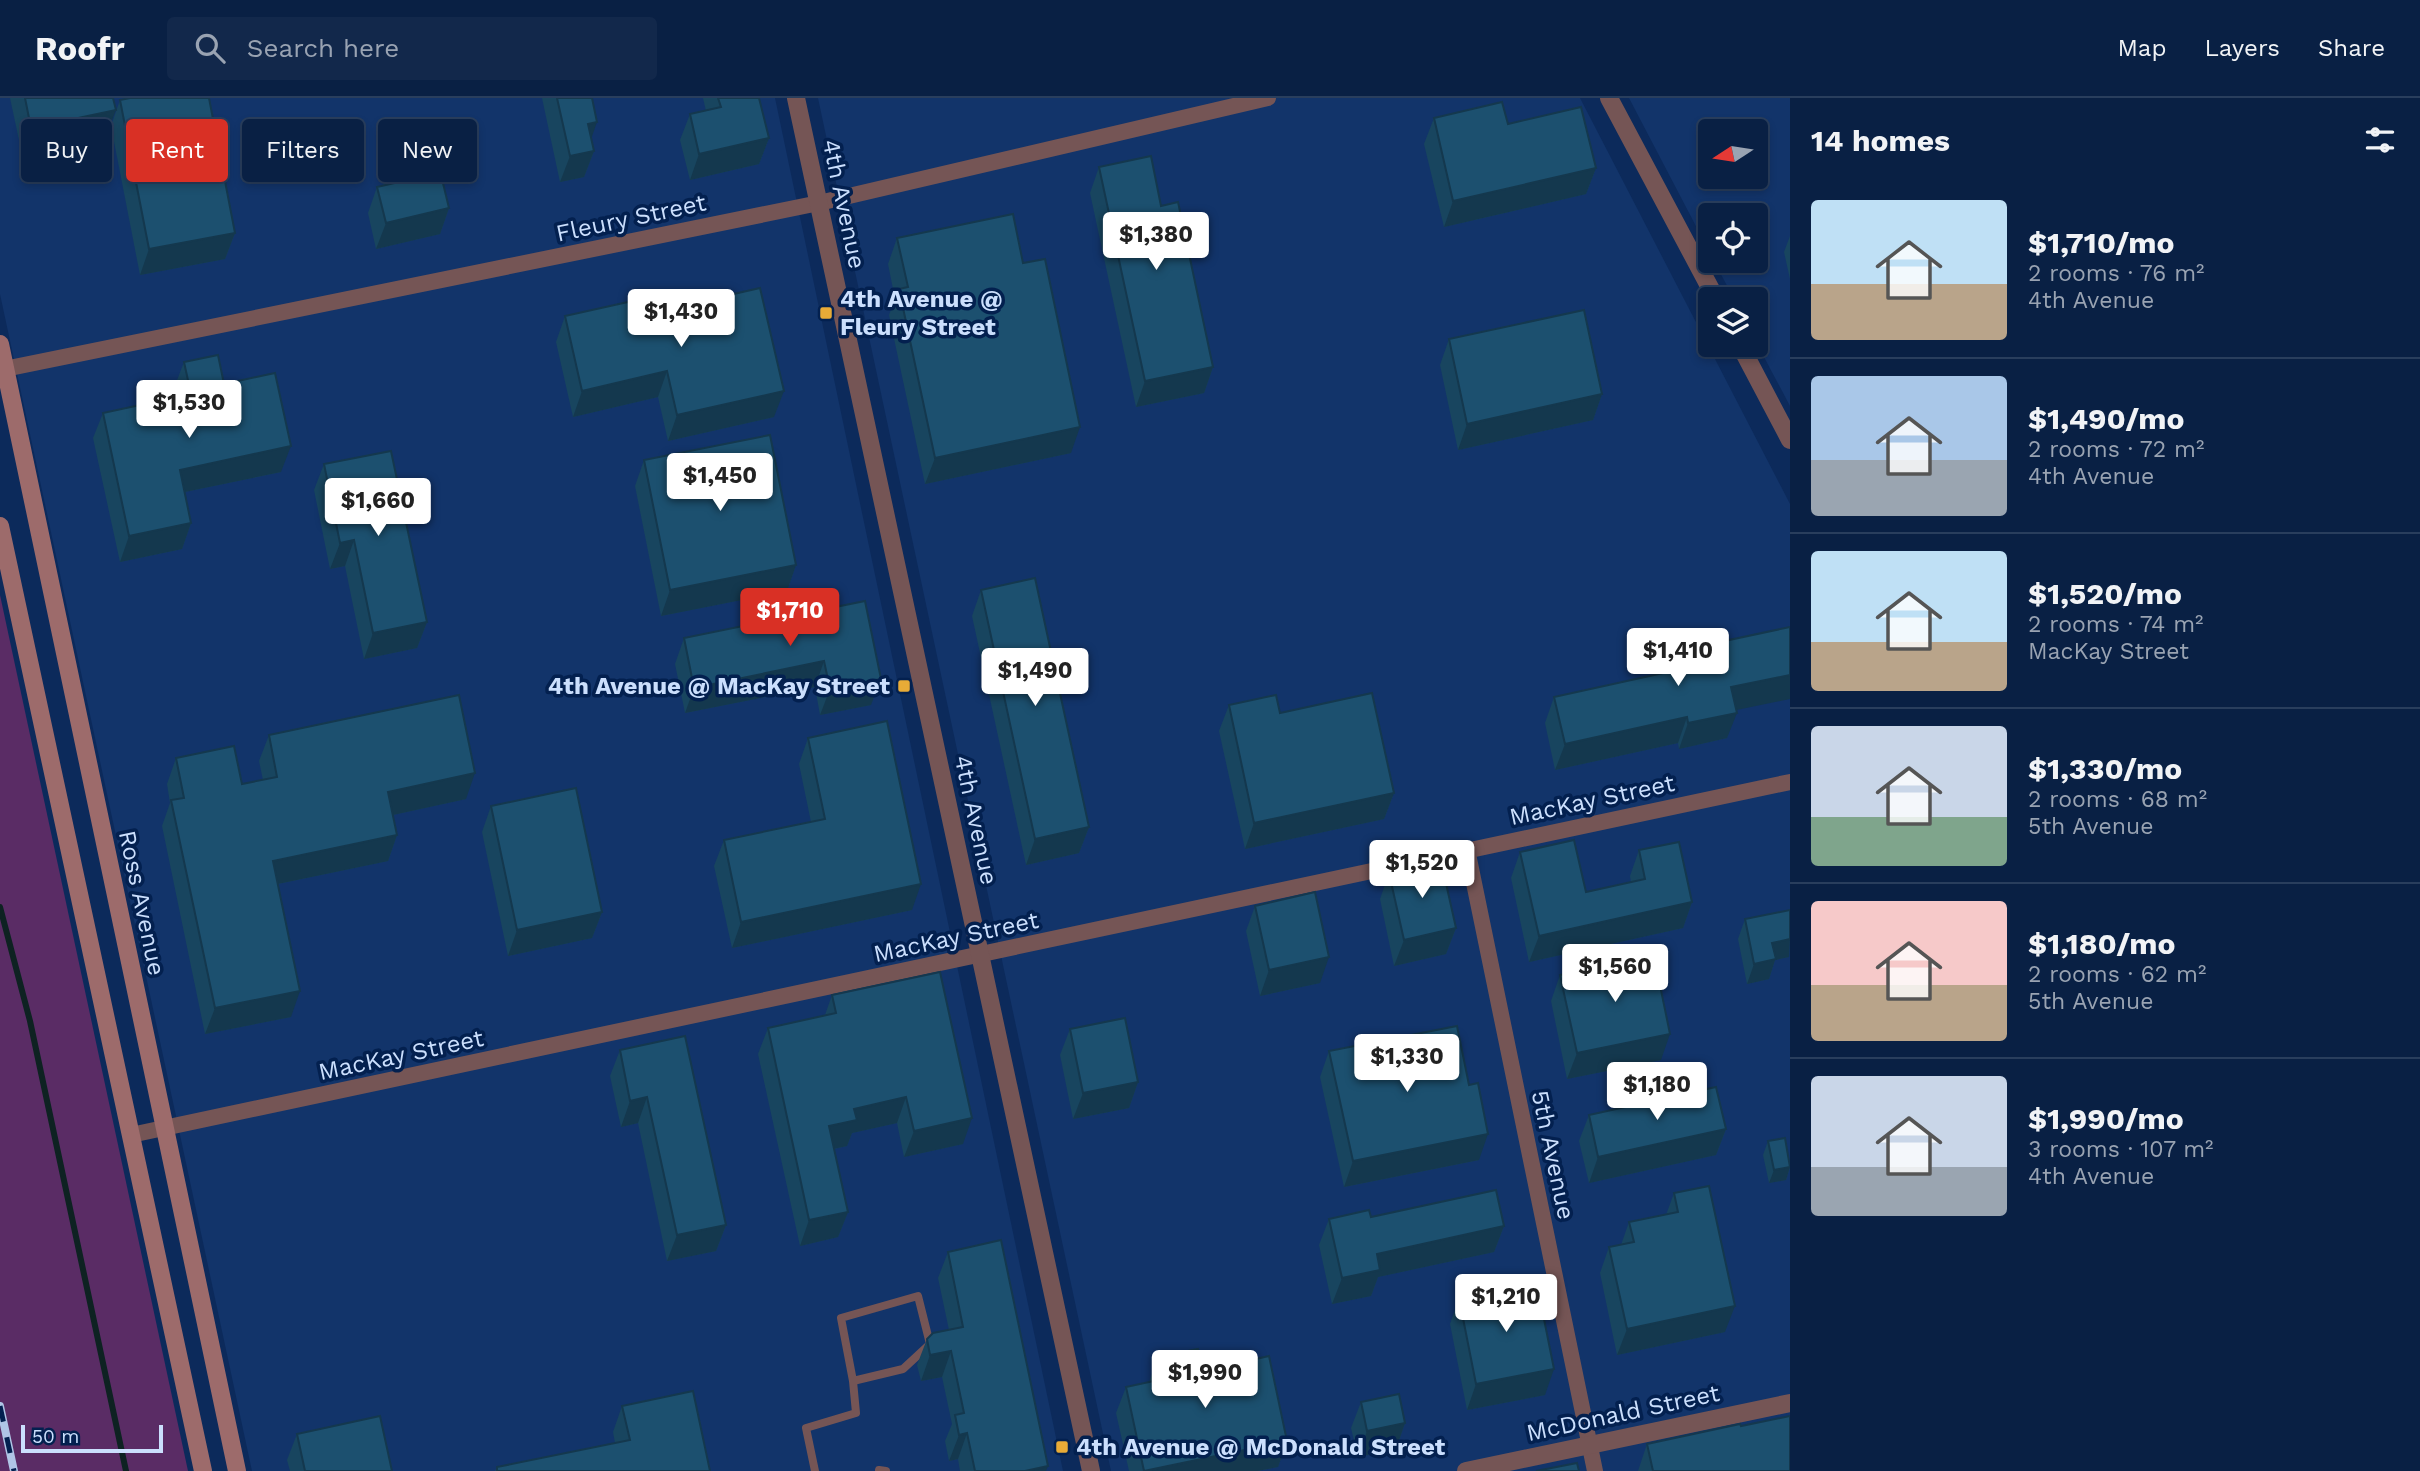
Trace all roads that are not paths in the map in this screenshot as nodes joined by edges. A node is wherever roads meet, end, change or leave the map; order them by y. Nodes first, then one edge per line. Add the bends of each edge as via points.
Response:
1 (796, 98) edge
2 (1268, 98) edge
3 (1609, 98) edge
4 (819, 203) junction
5 (1710, 287) edge
6 (0, 344) edge
7 (1746, 357) edge
8 (3, 370) edge
9 (1790, 440) edge
10 (0, 526) edge
11 (1790, 782) edge
12 (1467, 849) junction
13 (980, 955) junction
14 (164, 1129) junction
15 (131, 1135) junction
16 (853, 1381) junction
17 (1790, 1403) edge
18 (1589, 1444) junction
19 (203, 1471) edge
20 (237, 1471) edge
21 (815, 1471) edge
22 (1091, 1471) edge
23 (1466, 1471) edge
24 (1595, 1471) edge

1 - 4 street, 4th Avenue
2 - 4 street, Fleury Street
3 - 5 street
4 - 8 street, Fleury Street
4 - 13 street, 4th Avenue
6 - 8 main road, Ross Avenue
7 - 9 street
8 - 14 main road, Ross Avenue
10 - 15 main road
11 - 12 street, MacKay Street
12 - 13 street, MacKay Street
12 - 18 street, 5th Avenue
13 - 14 street, MacKay Street
13 - 22 street, 4th Avenue
14 - 15 street, MacKay Street
14 - 20 main road, Ross Avenue
15 - 19 main road
16 - 16 lane via 841,1318 918,1296 930,1344 903,1369
16 - 21 lane via 856,1413 806,1428
17 - 18 street, McDonald Street
18 - 23 street, McDonald Street
18 - 24 street, 5th Avenue

